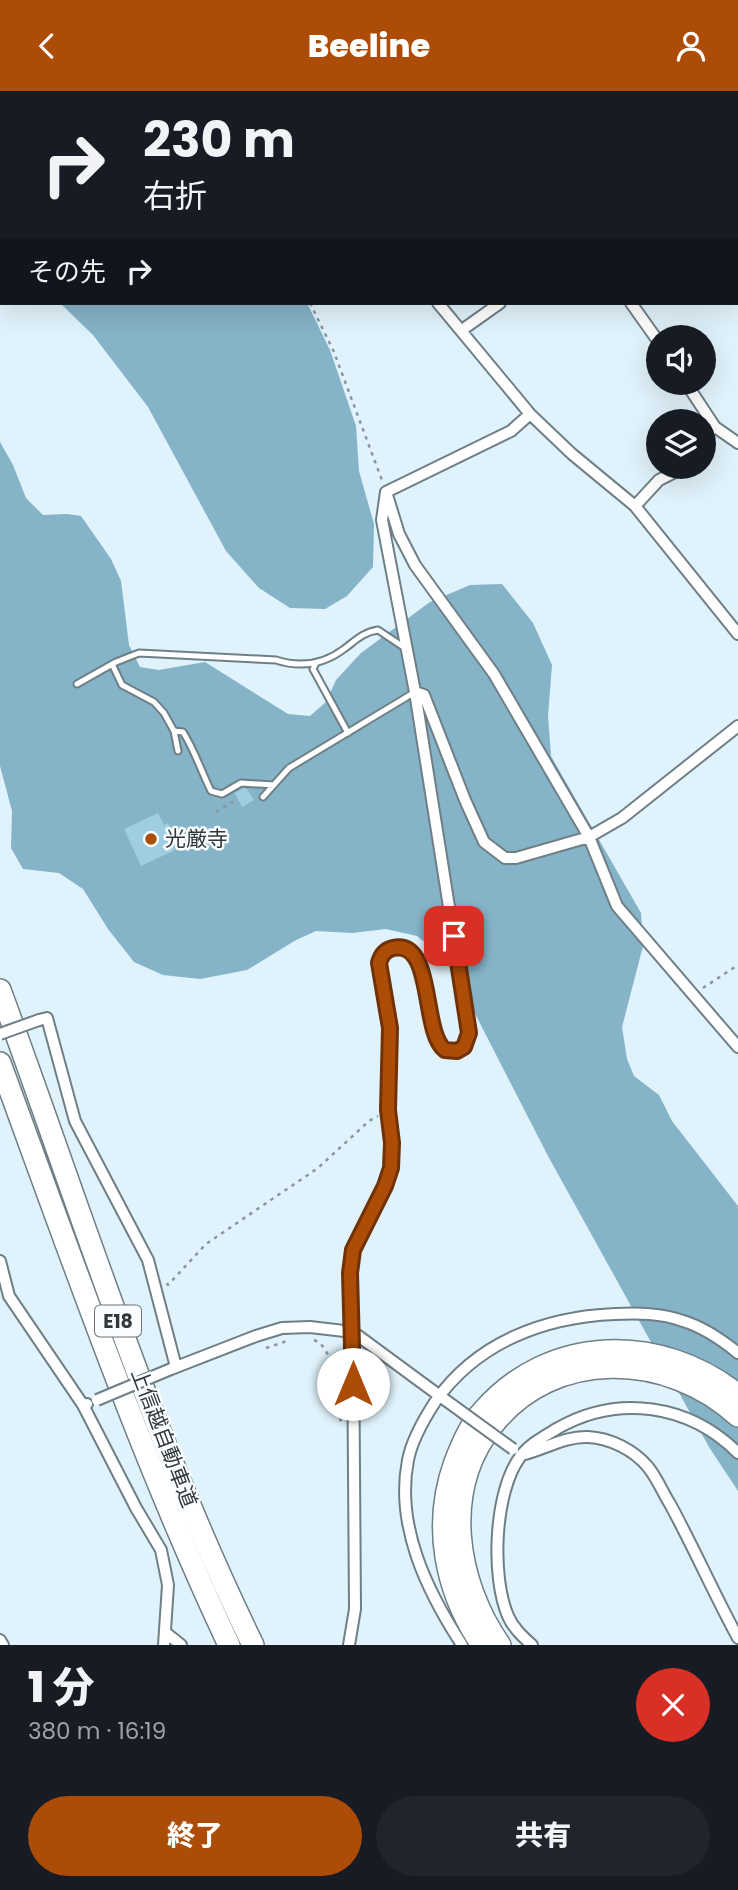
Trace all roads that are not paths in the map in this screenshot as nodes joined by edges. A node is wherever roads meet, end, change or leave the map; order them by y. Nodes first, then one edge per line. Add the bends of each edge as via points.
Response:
1 (440, 305) edge
2 (497, 305) edge
3 (632, 305) edge
4 (647, 325) edge
5 (462, 330) junction
6 (530, 414) junction
7 (716, 428) edge
8 (738, 443) edge
9 (661, 479) edge
10 (386, 492) junction
11 (635, 506) junction
12 (738, 634) edge
13 (408, 650) junction
14 (316, 663) junction
15 (112, 664) junction
16 (77, 684) dead end
17 (415, 692) junction
18 (738, 726) edge
19 (174, 731) junction
20 (348, 733) junction
21 (178, 751) dead end
22 (274, 785) junction
23 (263, 797) dead end
24 (589, 837) junction
25 (0, 991) edge
26 (0, 1034) edge
27 (738, 1047) edge
28 (0, 1063) edge
29 (0, 1261) edge
30 (353, 1332) junction
31 (738, 1353) edge
32 (173, 1369) junction
33 (738, 1395) edge
34 (442, 1398) junction
35 (83, 1405) junction
36 (738, 1416) edge
37 (517, 1452) junction
38 (738, 1453) edge
39 (166, 1633) junction
40 (738, 1638) edge
41 (0, 1640) edge
42 (4, 1645) edge
43 (164, 1645) edge
44 (181, 1645) edge
45 (227, 1645) edge
46 (253, 1645) edge
47 (349, 1645) edge
48 (462, 1645) edge
49 (482, 1645) edge
50 (500, 1645) edge
51 (532, 1645) edge

1 - 5 street
2 - 5 street
3 - 4 street
5 - 6 street
6 - 10 street via 468,454
6 - 11 street
7 - 8 street
9 - 11 street
10 - 13 street via 382,520
10 - 24 street via 415,565 494,674
11 - 12 street
13 - 14 lane via 377,630
13 - 17 street
14 - 15 lane via 139,653
14 - 20 lane via 313,669
15 - 16 lane
15 - 19 lane via 122,685 154,702
17 - 20 lane
17 - 24 street via 424,695 465,800 484,842 495,852 505,859
17 - 30 street via 469,1033 464,1047 450,1052 441,1048 432,1027 422,971 413,953 398,947 383,954 379,963 390,1028 391,1168 353,1250
18 - 24 street via 622,818
19 - 21 lane
19 - 22 lane via 183,732 211,791 222,794 241,783
20 - 22 lane via 289,768
22 - 23 lane
24 - 27 street via 617,906
25 - 46 highway, 上信越自動車道 / E18 via 153,1413
26 - 32 street, bridge via 47,1017 75,1121 148,1260
28 - 45 highway, 上信越自動車道 / E18 via 122,1395
29 - 35 street via 9,1296
30 - 32 street via 282,1328
30 - 34 street
30 - 47 street via 355,1609
31 - 34 street via 707,1331 658,1314 572,1318 502,1342 460,1372
32 - 35 street, bridge
33 - 49 highway via 685,1363 618,1349 572,1355 511,1385 495,1398 481,1412 459,1451 443,1521 454,1592
34 - 37 street, bridge
34 - 48 street via 425,1418 408,1460 407,1508 428,1588
35 - 39 street via 161,1550 168,1584
36 - 50 highway via 693,1384 653,1370 614,1367 555,1379 504,1412 472,1462 460,1524 469,1585
37 - 38 street via 584,1415 624,1407 688,1419
37 - 40 street via 540,1451 562,1440 588,1437 633,1453 649,1468 690,1540
37 - 51 street via 499,1527 498,1571 509,1617
39 - 43 street
39 - 44 street
41 - 42 street

